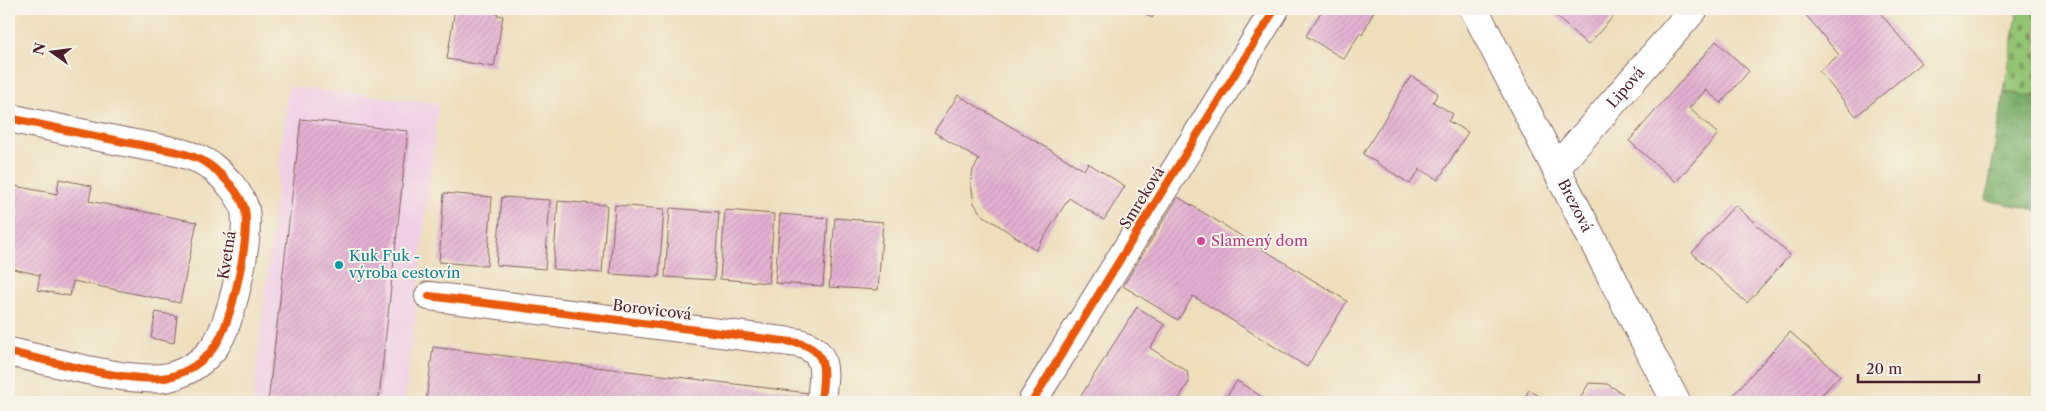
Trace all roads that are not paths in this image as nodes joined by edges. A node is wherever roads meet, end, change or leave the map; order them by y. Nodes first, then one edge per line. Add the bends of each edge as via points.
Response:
1 (1275, 9) edge
2 (1474, 9) edge
3 (1694, 9) edge
4 (9, 118) edge
5 (1557, 167) junction
6 (429, 296) dead end
7 (9, 352) edge
8 (821, 402) edge
9 (1032, 402) edge
10 (1676, 402) edge

1 - 9 street, Smreková
2 - 5 street, Brezová
3 - 5 street, Lipová
4 - 7 street, Kvetná via 182,154 210,165 231,185 245,209 246,232 237,286 228,315 216,345 196,366 169,377 138,377
5 - 10 street, Brezová
6 - 8 street, Borovicová via 812,346 820,353 823,366

